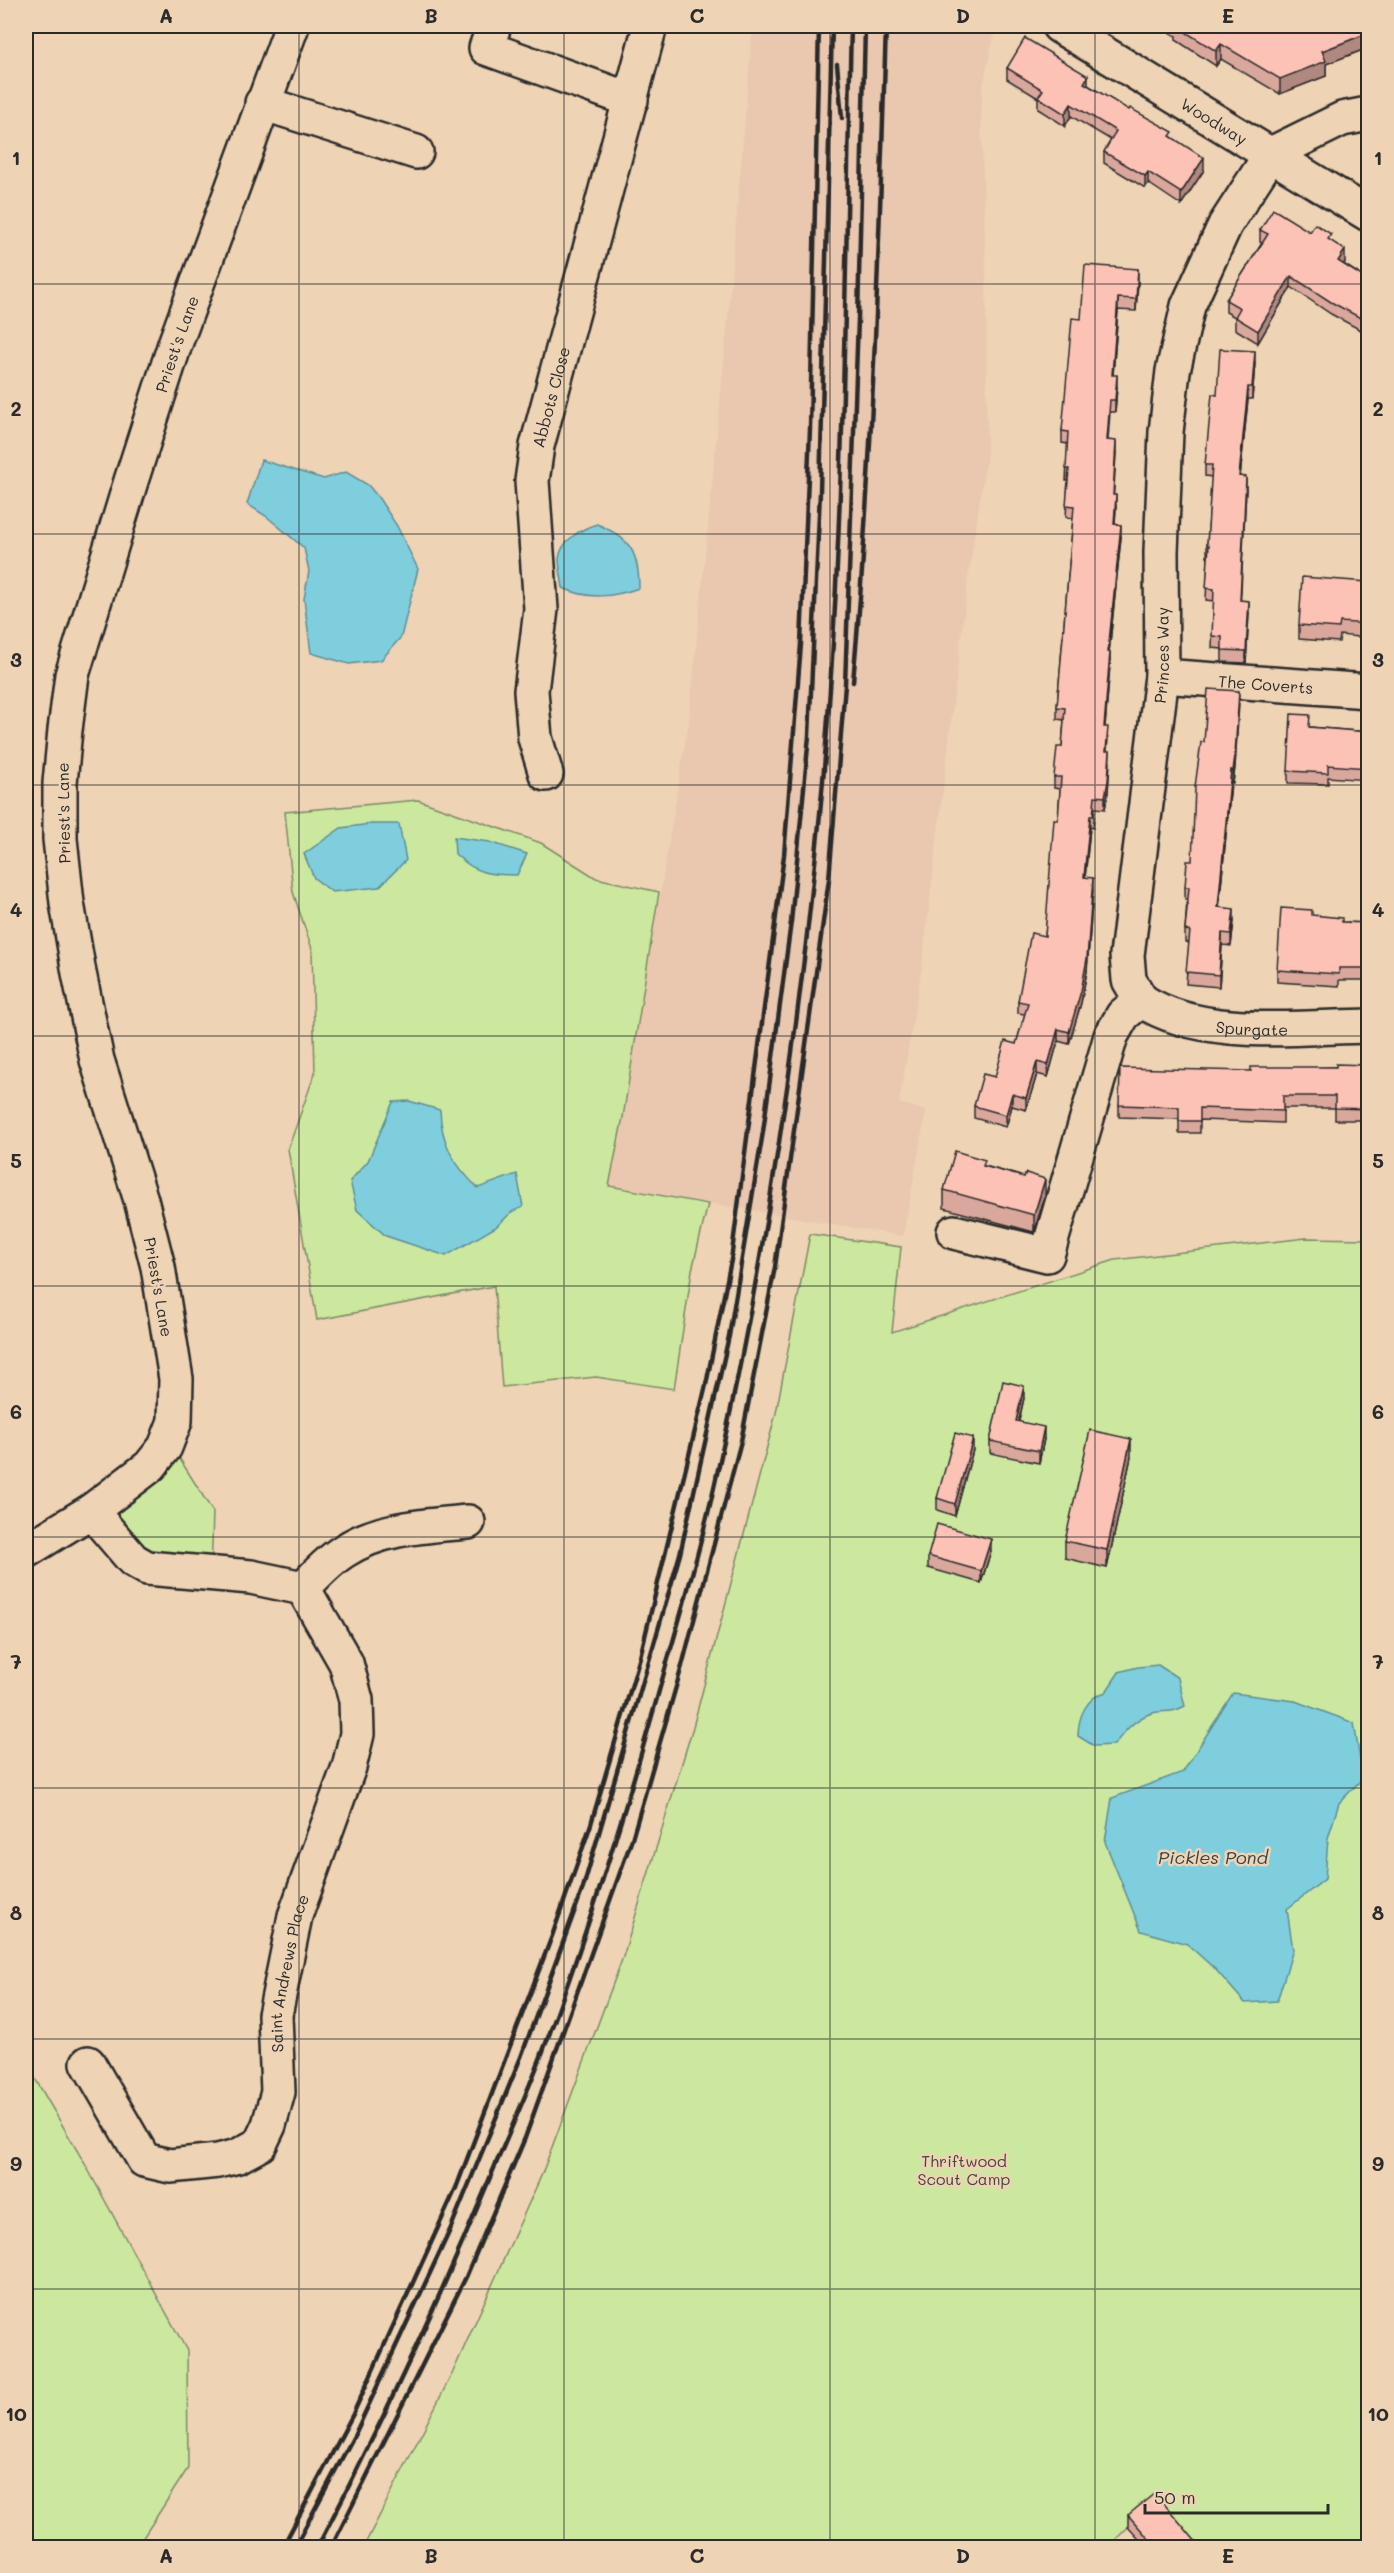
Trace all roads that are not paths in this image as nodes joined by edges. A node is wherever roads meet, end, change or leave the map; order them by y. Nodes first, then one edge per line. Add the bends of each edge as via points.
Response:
1 (292, 26) edge
2 (494, 26) edge
3 (650, 26) edge
4 (1059, 26) edge
5 (631, 100) junction
6 (262, 103) junction
7 (1368, 114) edge
8 (416, 152) dead end
9 (1271, 154) junction
10 (1368, 214) edge
11 (1162, 676) junction
12 (1368, 691) edge
13 (546, 774) dead end
14 (1141, 1000) junction
15 (1368, 1026) edge
16 (954, 1232) dead end
17 (91, 1512) junction
18 (468, 1522) dead end
19 (26, 1551) edge
20 (303, 1588) junction
21 (88, 2064) dead end

1 - 6 street, Priest's Lane
2 - 5 street via 486,48
3 - 5 street, Abbots Close
4 - 9 street, Woodway
5 - 13 street, Abbots Close via 537,446 532,481 541,609 531,691 535,738
6 - 8 street
6 - 17 street, Priest's Lane via 175,344 127,492 72,675 65,730 60,839 67,903 98,1060 158,1267 176,1379 175,1421 165,1447 150,1466
7 - 9 street via 1342,119
9 - 10 street, Woodway
9 - 11 street, Princes Way via 1225,225 1188,306 1173,371 1161,552
11 - 12 street, The Coverts
11 - 14 street, Princes Way via 1127,955 1129,980
14 - 15 street, Spurgate via 1157,1011 1181,1019 1230,1026
14 - 16 street via 1123,1015 1111,1036 1047,1255
17 - 19 street, Priest's Lane
17 - 20 street via 133,1560 147,1568 252,1577
18 - 20 street via 409,1527 360,1542 330,1562
20 - 21 street, Saint Andrews Place via 346,1664 356,1700 357,1734 349,1767 295,1916 275,2015 279,2092 269,2125 260,2144 238,2156 170,2166 144,2160

